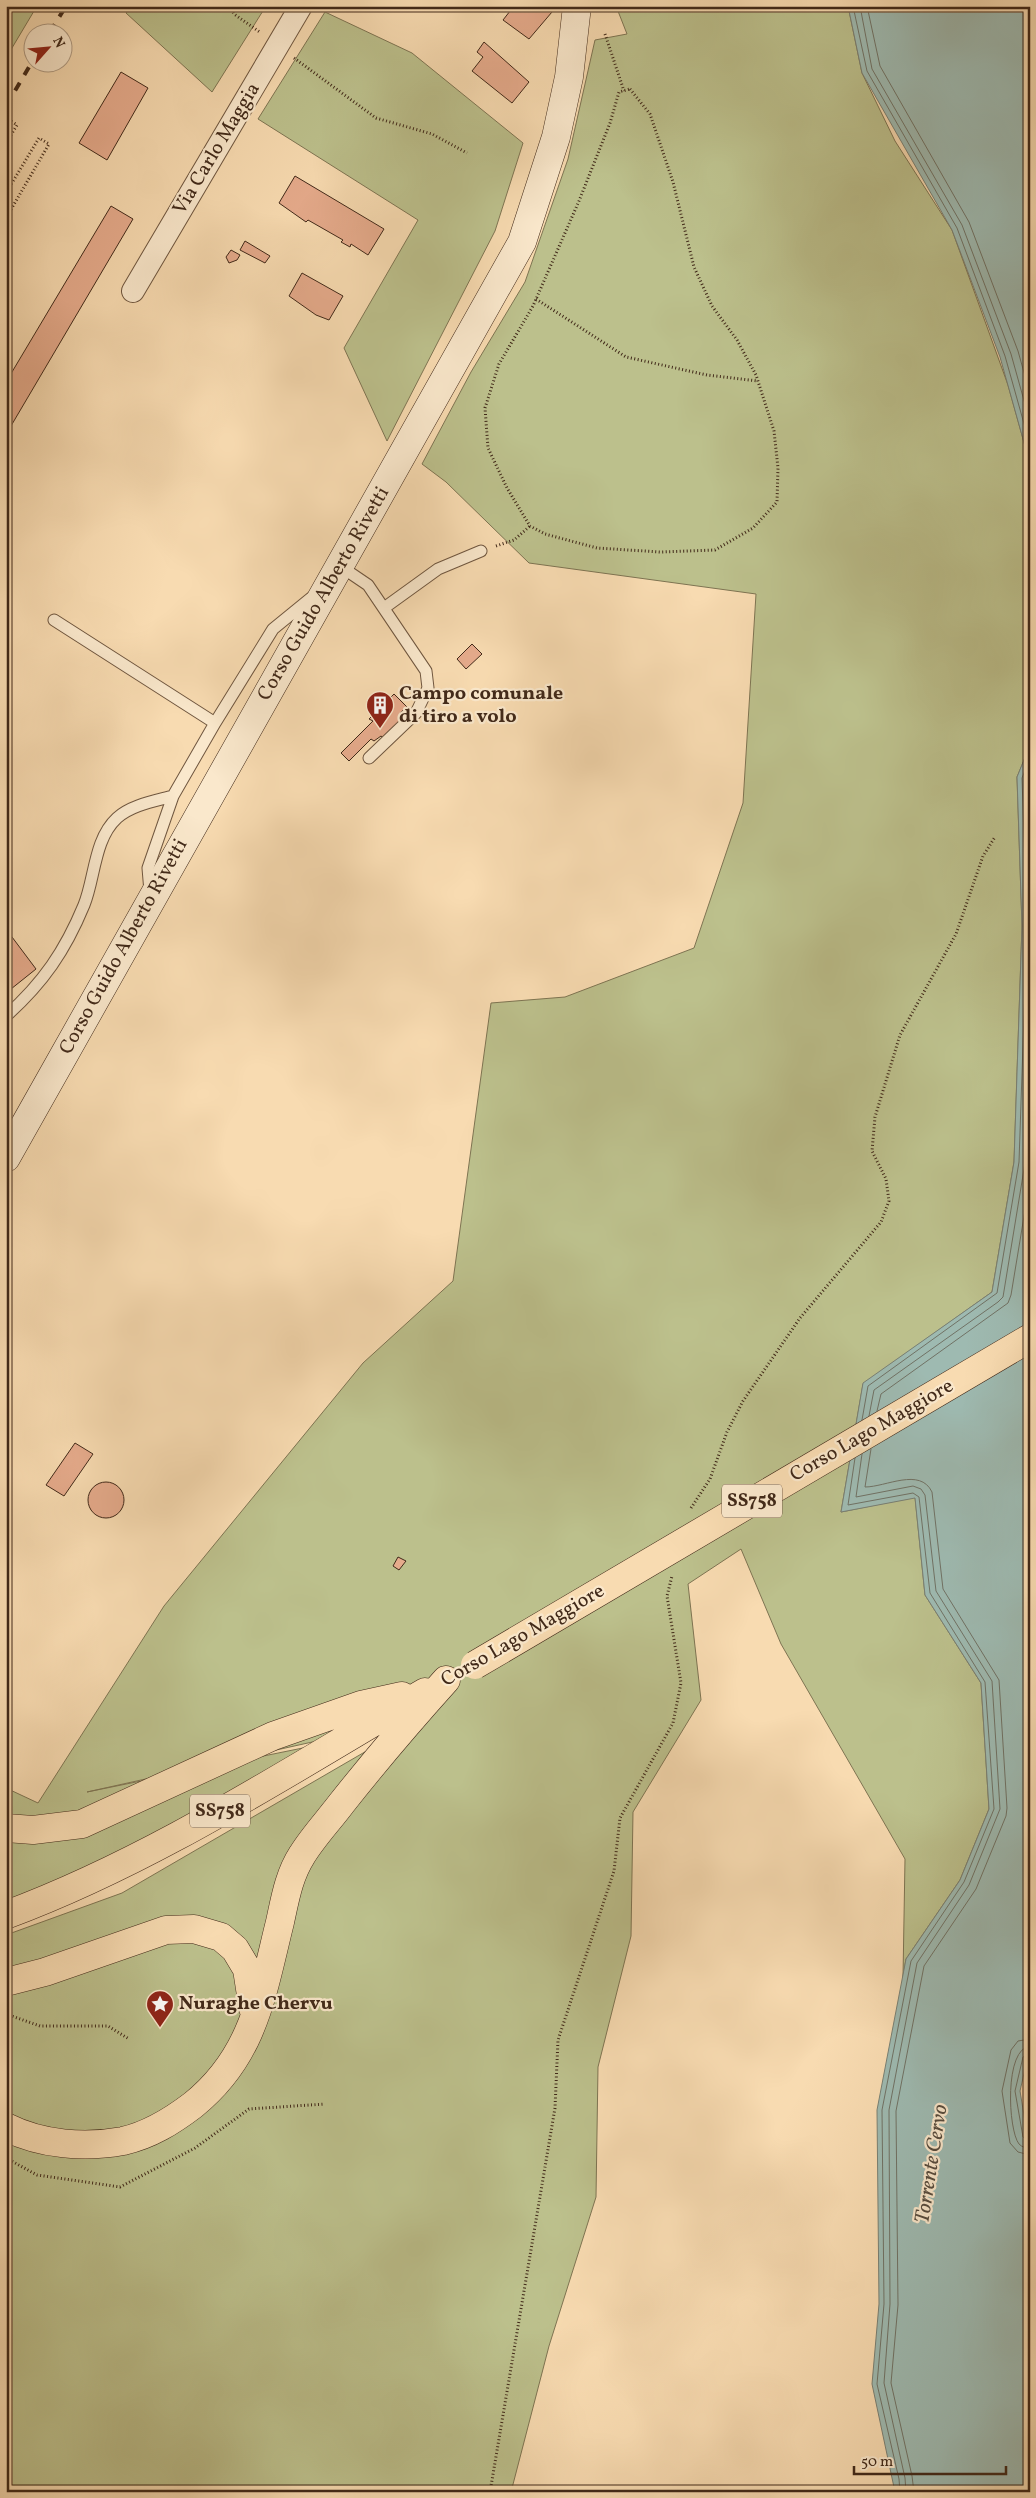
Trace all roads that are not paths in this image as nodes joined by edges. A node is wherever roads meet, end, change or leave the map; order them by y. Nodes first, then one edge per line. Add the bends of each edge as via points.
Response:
1 (301, 6) edge
2 (577, 6) edge
3 (133, 291) dead end
4 (481, 551) road end
5 (336, 574) junction
6 (384, 608) junction
7 (54, 620) dead end
8 (215, 722) junction
9 (369, 758) dead end
10 (173, 796) junction
11 (151, 898) junction
12 (6, 1016) edge
13 (6, 1158) edge
14 (1030, 1338) edge
15 (436, 1686) junction
16 (6, 1828) edge
17 (6, 1915) edge
18 (6, 1982) edge
19 (255, 2019) junction
20 (6, 2127) edge

1 - 3 street, Via Carlo Maggia
2 - 5 main road, Corso Guido Alberto Rivetti via 569,77 556,137 522,242
4 - 6 lane via 438,569
5 - 6 lane via 368,585
5 - 8 lane via 274,629
5 - 11 main road, Corso Guido Alberto Rivetti
6 - 9 lane via 426,671 428,688 416,713
7 - 8 lane
8 - 10 lane
10 - 11 lane via 148,868
10 - 12 lane via 137,807 118,817 105,833 85,904 60,957 32,993
11 - 13 main road, Corso Guido Alberto Rivetti
14 - 15 highway, Corso Lago Maggiore / SS758, bridge
15 - 16 highway via 361,1705 273,1736 82,1824 33,1830
15 - 17 highway, Corso Lago Maggiore / SS758 via 205,1820 95,1878
15 - 19 highway via 302,1854 290,1879
18 - 19 highway via 45,1972 166,1930 194,1929 221,1937 235,1948 247,1969
19 - 20 highway via 237,2057 211,2090 173,2121 136,2138 96,2146 62,2143 21,2134

